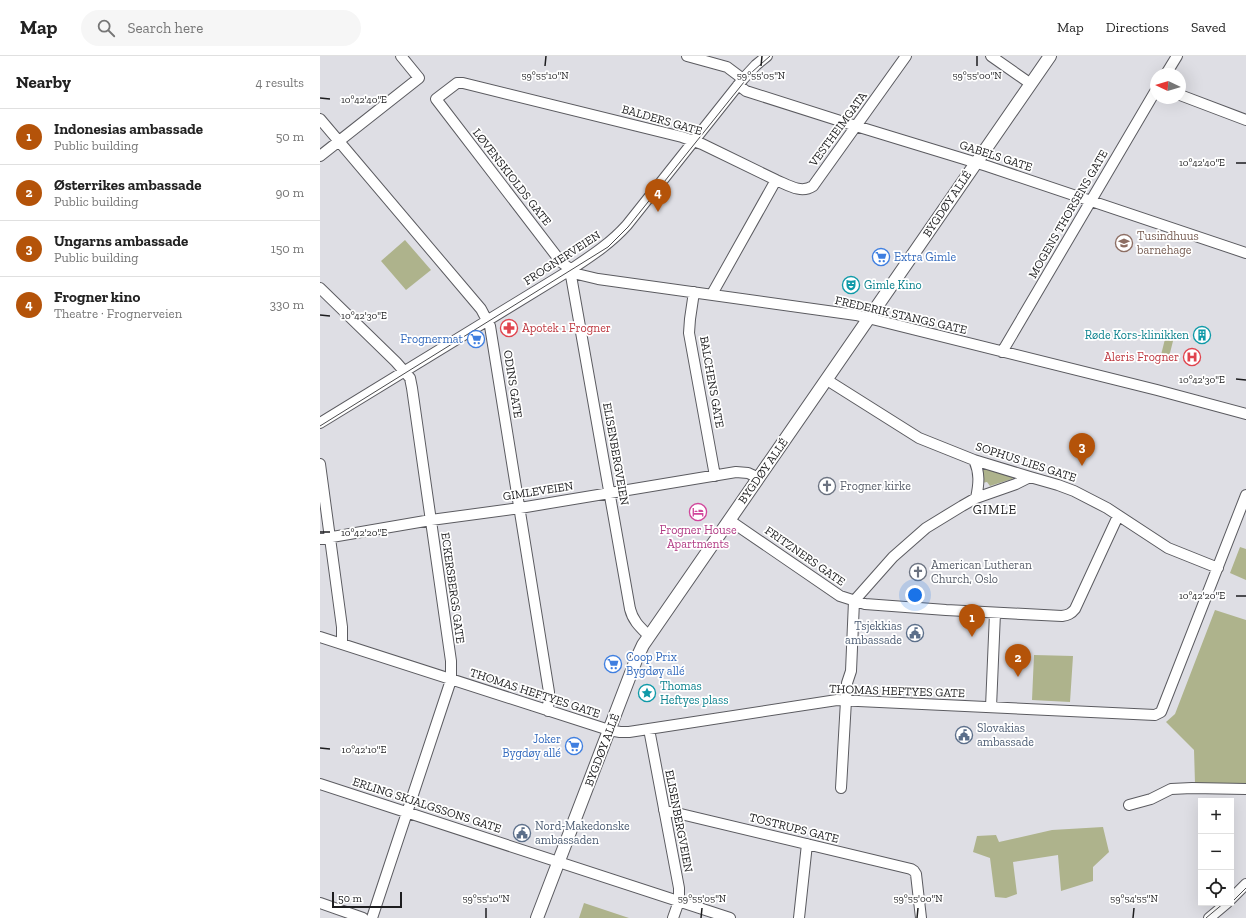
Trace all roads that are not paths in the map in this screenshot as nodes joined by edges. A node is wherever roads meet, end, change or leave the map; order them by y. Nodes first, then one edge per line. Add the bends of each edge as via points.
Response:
1 (401, 56) edge
2 (687, 56) edge
3 (767, 56) edge
4 (906, 56) edge
5 (991, 56) edge
6 (1050, 56) edge
7 (1177, 56) edge
8 (1170, 68) edge
9 (741, 82) junction
10 (1031, 84) junction
11 (1186, 97) edge
12 (436, 99) joint
13 (1150, 100) edge
14 (320, 119) edge
15 (1246, 120) edge
16 (856, 126) junction
17 (339, 141) junction
18 (694, 141) junction
19 (320, 156) edge
20 (976, 163) junction
21 (776, 180) junction
22 (1090, 201) junction
23 (1246, 253) edge
24 (570, 270) junction
25 (320, 288) edge
26 (694, 292) junction
27 (712, 294) junction
28 (869, 319) junction
29 (487, 320) junction
30 (1002, 352) junction
31 (404, 371) junction
32 (827, 380) junction
33 (1246, 414) edge
34 (320, 423) edge
35 (974, 460) junction
36 (320, 464) edge
37 (715, 476) junction
38 (1030, 477) junction
39 (759, 478) junction
40 (610, 493) junction
41 (1246, 495) edge
42 (976, 498) junction
43 (520, 508) junction
44 (1118, 516) junction
45 (431, 520) junction
46 (729, 520) junction
47 (325, 538) edge
48 (1218, 568) junction
49 (854, 601) junction
50 (995, 613) junction
51 (320, 636) edge
52 (649, 636) junction
53 (342, 644) junction
54 (451, 680) junction
55 (846, 700) junction
56 (991, 707) junction
57 (548, 711) junction
58 (649, 729) junction
59 (609, 730) junction
60 (320, 784) edge
61 (841, 788) dead end
62 (1246, 789) edge
63 (1128, 805) dead end
64 (664, 810) junction
65 (407, 812) junction
66 (807, 844) junction
67 (559, 862) junction
68 (1246, 884) edge
69 (1238, 894) edge
70 (679, 901) junction
71 (320, 903) edge
72 (1223, 906) edge
73 (364, 918) edge
74 (372, 918) edge
75 (537, 918) edge
76 (673, 918) edge
77 (730, 918) edge
78 (799, 918) edge
79 (922, 918) edge
80 (1209, 918) edge

1 - 17 street via 418,78
2 - 9 street, GABELS GATE via 727,67
3 - 9 street, FROGNERVEIEN
4 - 16 street, VESTHEIMGATA
5 - 10 street
6 - 10 main road, BYGDØY ALLÉ
7 - 8 street
9 - 16 street, GABELS GATE via 746,91
9 - 18 street, FROGNERVEIEN
10 - 20 main road, BYGDØY ALLÉ
11 - 15 street
12 - 18 street, BALDERS GATE via 457,83 462,83
12 - 24 street, LØVENSKIOLDS GATE via 561,262
13 - 22 street, MOGENS THORSENS GATE
14 - 17 street, ODINS GATE
16 - 20 street, GABELS GATE
16 - 21 street, VESTHEIMGATA via 813,186 802,190
17 - 19 street
17 - 29 street, ODINS GATE via 481,309
18 - 21 street, BALDERS GATE
18 - 24 street, FROGNERVEIEN via 618,235
20 - 22 street, GABELS GATE
20 - 28 main road, BYGDØY ALLÉ
21 - 27 street
22 - 23 street, GABELS GATE
22 - 30 street, MOGENS THORSENS GATE
24 - 26 street, FREDERIK STANGS GATE via 587,277
24 - 29 street, FROGNERVEIEN
24 - 40 street, ELISENBERGVEIEN
25 - 31 street, ECKERSBERGS GATE
26 - 27 street, FREDERIK STANGS GATE
26 - 37 street, BALCHENS GATE via 690,333
27 - 28 street, FREDERIK STANGS GATE
28 - 30 street, FREDERIK STANGS GATE
28 - 32 main road, BYGDØY ALLÉ
29 - 31 street, FROGNERVEIEN
29 - 43 street, ODINS GATE
30 - 33 street, FREDERIK STANGS GATE
31 - 34 street, FROGNERVEIEN
31 - 45 street, ECKERSBERGS GATE via 410,378 412,388
32 - 35 street, SOPHUS LIES GATE via 919,438
32 - 39 main road, BYGDØY ALLÉ
35 - 38 street, SOPHUS LIES GATE
35 - 42 street via 979,477
36 - 47 street
37 - 39 street, GIMLEVEIEN via 744,472
37 - 40 street, GIMLEVEIEN
38 - 42 street
38 - 44 street, SOPHUS LIES GATE via 1074,491
39 - 46 main road, BYGDØY ALLÉ
40 - 43 street, GIMLEVEIEN
40 - 52 street, ELISENBERGVEIEN via 632,614 636,623
41 - 48 street, THOMAS HEFTYES GATE
42 - 49 street via 916,536 893,557
43 - 45 street, GIMLEVEIEN
43 - 57 street, ODINS GATE via 549,692
44 - 48 street, SOPHUS LIES GATE via 1168,548
44 - 50 street, FRITZNERS GATE via 1072,613 1062,616
45 - 47 street, GIMLEVEIEN
45 - 54 street, ECKERSBERGS GATE via 451,661
46 - 49 street, FRITZNERS GATE via 840,596
46 - 52 main road, BYGDØY ALLÉ
47 - 53 street via 342,627
48 - 56 street, THOMAS HEFTYES GATE via 1159,714
49 - 50 street, FRITZNERS GATE
49 - 55 street via 852,671 847,683
50 - 56 street
51 - 53 street, THOMAS HEFTYES GATE
52 - 59 main road, BYGDØY ALLÉ via 638,655
53 - 54 street, THOMAS HEFTYES GATE
54 - 57 street, THOMAS HEFTYES GATE
54 - 65 street, ECKERSBERGS GATE
55 - 56 street, THOMAS HEFTYES GATE
55 - 58 street, THOMAS HEFTYES GATE
55 - 61 street
57 - 59 street, THOMAS HEFTYES GATE
58 - 59 street, THOMAS HEFTYES GATE via 624,733
58 - 64 street, ELISENBERGVEIEN
59 - 67 main road, BYGDØY ALLÉ
60 - 65 street, ERLING SKJALGSSONS GATE
62 - 63 street via 1171,789 1151,800
64 - 66 street, TOSTRUPS GATE
64 - 70 street, ELISENBERGVEIEN
65 - 67 street, ERLING SKJALGSSONS GATE
65 - 74 street, ECKERSBERGS GATE
66 - 78 street
66 - 79 street, TOSTRUPS GATE via 911,869 916,874
67 - 70 street, ERLING SKJALGSSONS GATE
67 - 75 main road, BYGDØY ALLÉ
68 - 69 street
70 - 76 street, ELISENBERGVEIEN
70 - 77 street, ERLING SKJALGSSONS GATE
71 - 73 street
72 - 80 street

